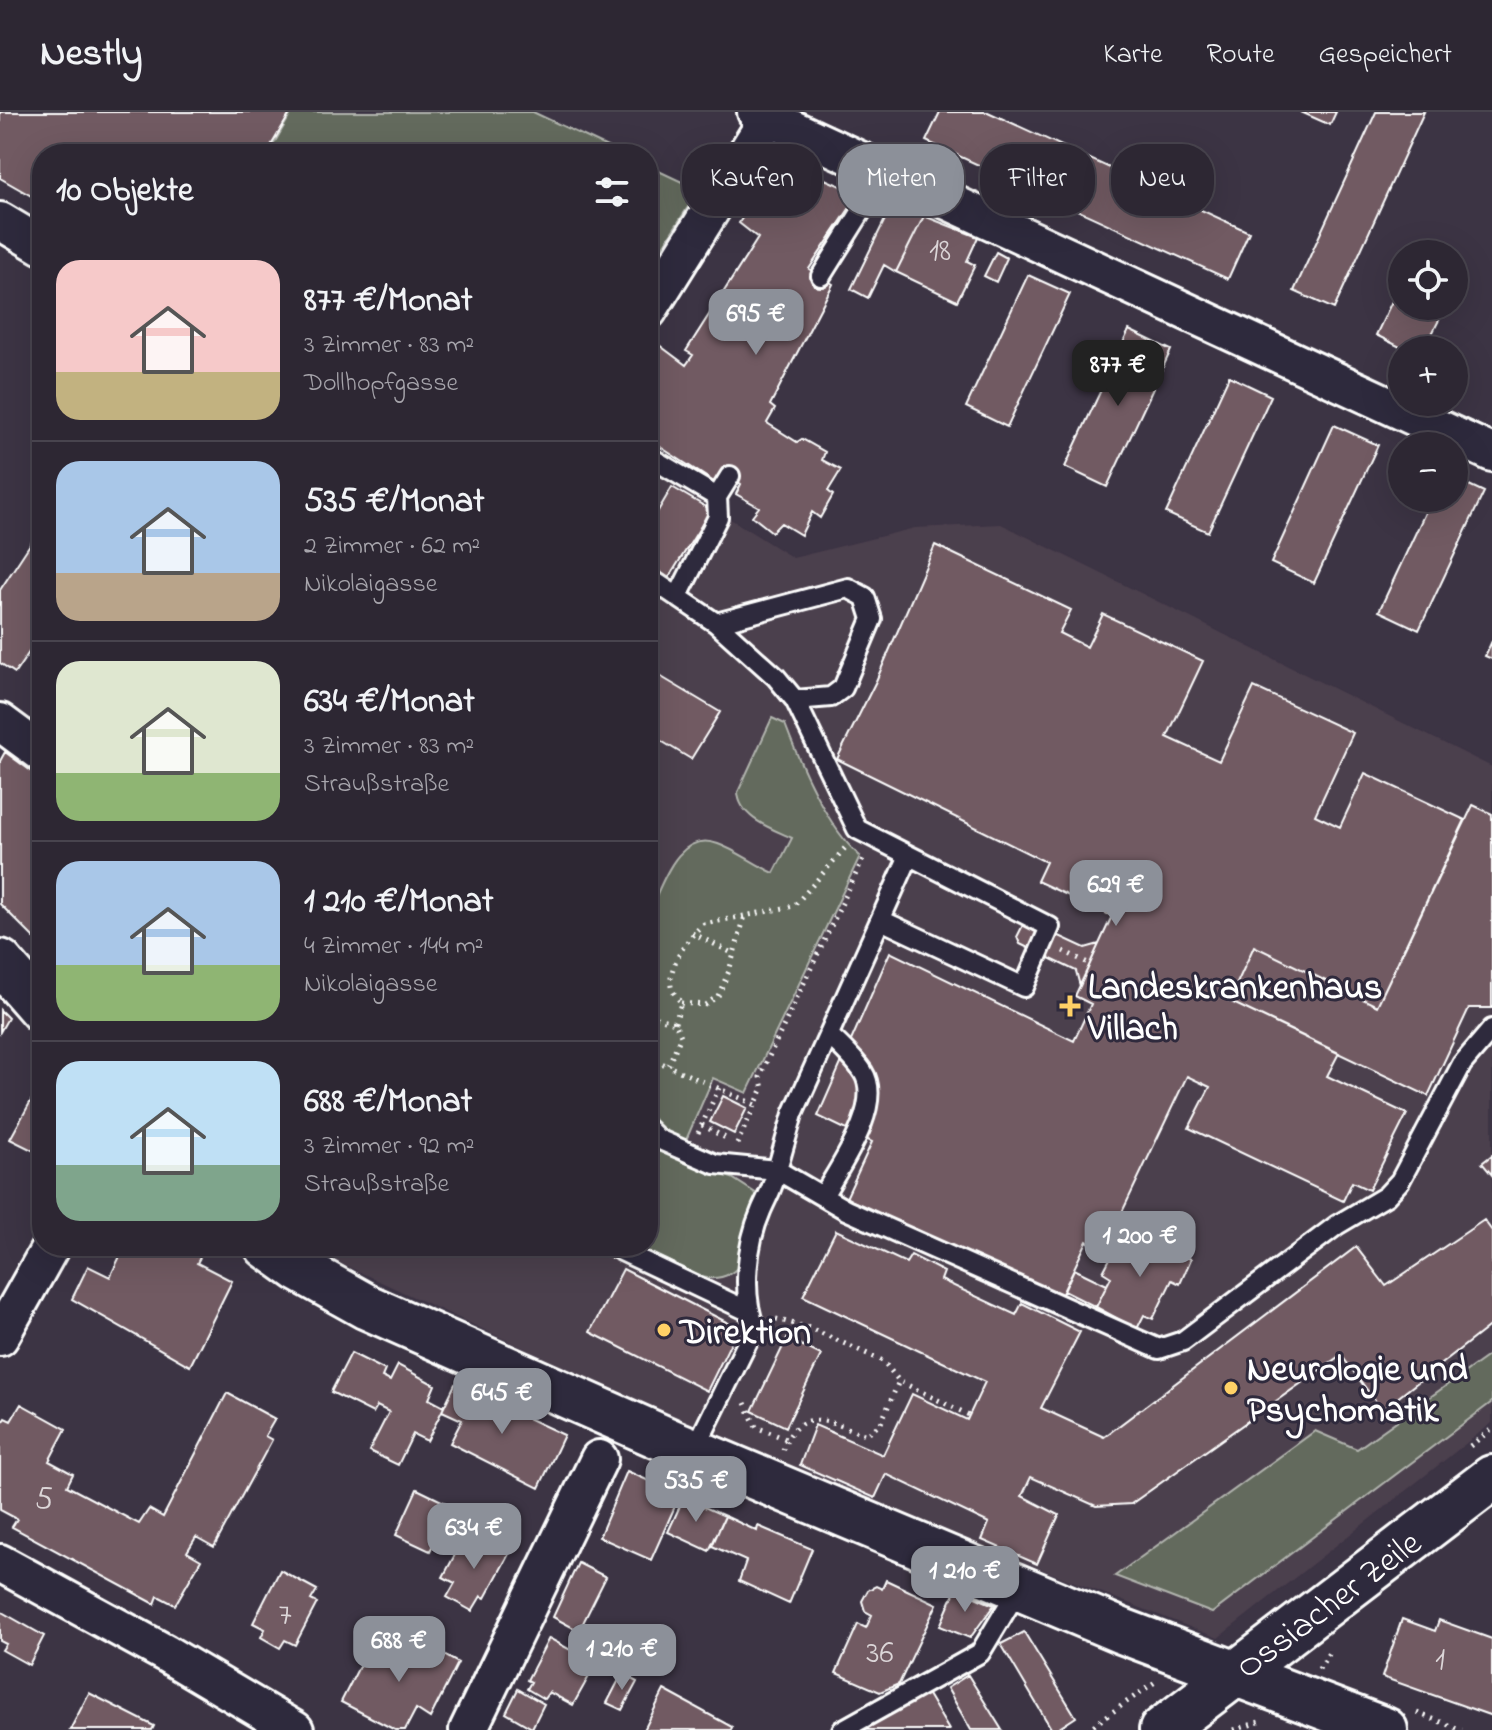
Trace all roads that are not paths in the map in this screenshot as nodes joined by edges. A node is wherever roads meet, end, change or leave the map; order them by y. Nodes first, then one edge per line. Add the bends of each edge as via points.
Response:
1 (766, 114) edge
2 (838, 149) edge
3 (964, 208) edge
4 (858, 216) edge
5 (0, 221) edge
6 (32, 240) edge
7 (821, 276) dead end
8 (658, 294) edge
9 (1492, 453) edge
10 (658, 462) edge
11 (730, 476) dead end
12 (717, 497) junction
13 (658, 583) edge
14 (678, 596) junction
15 (716, 623) junction
16 (795, 700) junction
17 (0, 722) edge
18 (32, 746) edge
19 (908, 858) junction
20 (881, 920) junction
21 (0, 962) edge
22 (32, 999) edge
23 (1492, 1029) edge
24 (829, 1035) junction
25 (658, 1139) edge
26 (777, 1170) junction
27 (823, 1196) junction
28 (45, 1256) edge
29 (281, 1256) edge
30 (632, 1256) edge
31 (748, 1311) junction
32 (0, 1337) edge
33 (694, 1451) junction
34 (599, 1459) dead end
35 (1492, 1478) edge
36 (0, 1563) edge
37 (1019, 1588) junction
38 (1237, 1672) junction
39 (295, 1730) edge
40 (468, 1730) edge
41 (842, 1730) edge
42 (1162, 1730) edge
43 (1385, 1730) edge

1 - 2 street
1 - 8 street
3 - 9 street
4 - 7 lane
5 - 6 street
10 - 12 lane
11 - 12 lane
12 - 14 lane via 718,517
13 - 14 lane
14 - 15 lane
15 - 16 lane
15 - 16 lane via 848,588 865,597 872,619 843,688 831,697
16 - 19 lane via 857,829
17 - 18 street
19 - 20 lane
19 - 20 lane via 1050,927 1039,953 1024,987
20 - 24 lane
21 - 22 street
23 - 27 lane via 1462,1064 1400,1181 1386,1196 1337,1225 1183,1341 1159,1349
24 - 26 lane via 793,1114
24 - 27 lane via 865,1074 870,1102
25 - 26 lane via 715,1164
26 - 27 lane
26 - 31 lane via 751,1256
28 - 32 street
29 - 33 street via 367,1307
30 - 31 lane
31 - 33 lane via 755,1327
33 - 37 street
34 - 40 street
35 - 38 street, Ossiacher Zeile
36 - 39 street
37 - 38 street
37 - 41 lane via 980,1653
38 - 42 street, Ossiacher Zeile
38 - 43 street

